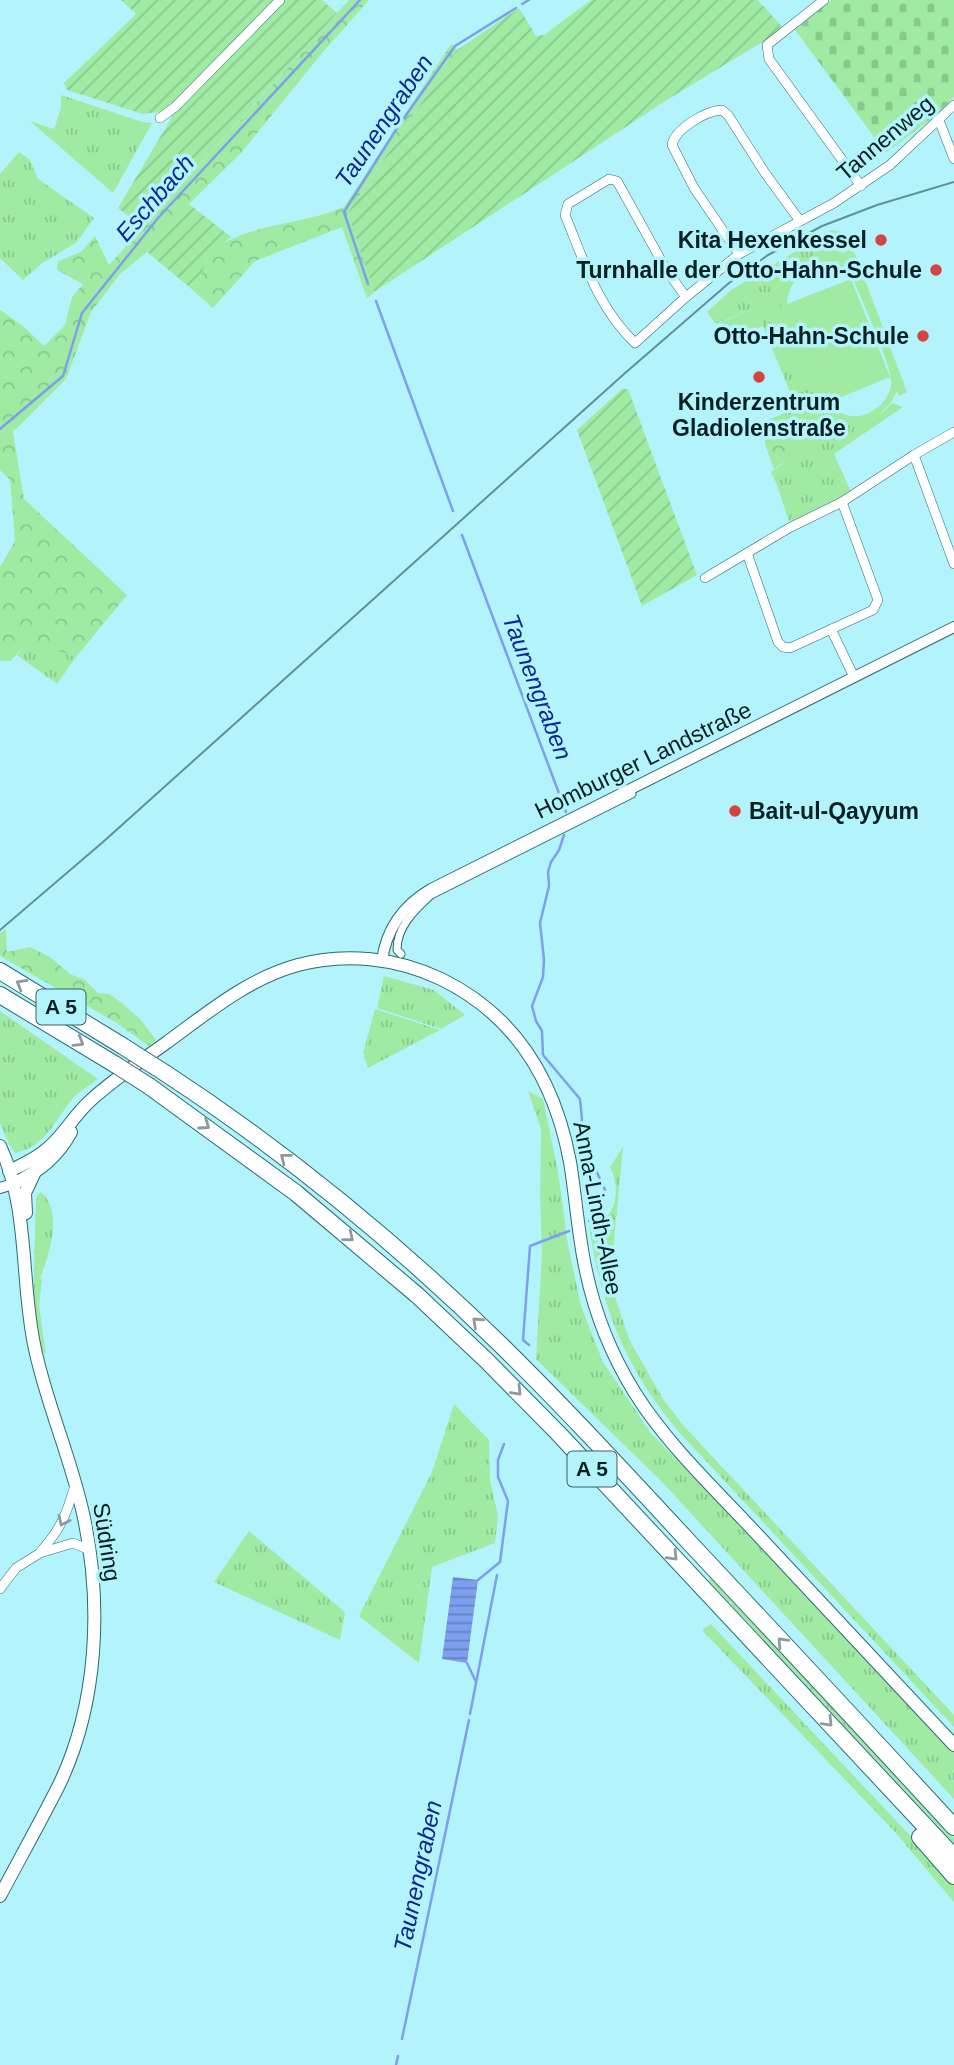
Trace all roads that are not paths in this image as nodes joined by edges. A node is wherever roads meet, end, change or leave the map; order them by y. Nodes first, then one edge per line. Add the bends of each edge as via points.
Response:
1 (280, 0) edge
2 (824, 0) edge
3 (954, 105) edge
4 (160, 118) dead end
5 (939, 120) junction
6 (954, 159) edge
7 (861, 186) junction
8 (800, 221) junction
9 (739, 254) junction
10 (686, 297) junction
11 (954, 432) edge
12 (914, 455) junction
13 (842, 502) junction
14 (747, 553) junction
15 (954, 564) edge
16 (705, 578) dead end
17 (954, 627) edge
18 (831, 629) junction
19 (943, 635) dead end
20 (854, 677) junction
21 (401, 954) dead end
22 (382, 961) junction
23 (0, 971) edge
24 (0, 995) edge
25 (83, 1107) junction
26 (0, 1146) edge
27 (34, 1174) junction
28 (5, 1179) edge
29 (26, 1272) junction
30 (75, 1485) junction
31 (90, 1550) junction
32 (40, 1553) junction
33 (0, 1589) edge
34 (954, 1745) edge
35 (867, 1764) junction
36 (912, 1781) junction
37 (954, 1818) edge
38 (954, 1827) edge
39 (954, 1857) edge
40 (954, 1876) edge
41 (0, 1896) edge

1 - 4 street
2 - 7 street via 767,44 769,59
3 - 5 street, Tannenweg
5 - 6 street
5 - 7 street, Tannenweg
7 - 8 street, Tannenweg
8 - 9 street, Tannenweg
8 - 9 street via 728,115 712,111 675,136 671,145
9 - 10 street, Tannenweg
10 - 10 street, Tannenweg via 635,343 599,297 565,215 568,204 609,179 617,181
11 - 12 street
12 - 13 street
12 - 15 street
13 - 14 street
13 - 18 street via 878,600 873,610
14 - 16 street
14 - 18 street via 783,647
17 - 20 street, Homburger Landstraße
18 - 20 street
19 - 21 street via 431,895 404,924 397,941
20 - 22 street, Homburger Landstraße via 431,889 399,917
22 - 25 main road, Anna-Lindh-Allee via 327,960 255,982 114,1080
22 - 34 main road, Anna-Lindh-Allee via 455,986 499,1018 520,1041 544,1077 558,1110 590,1291 607,1338 636,1394 683,1454
36 -> 23 highway, A 5, bridge via 575,1420 432,1280 264,1142 165,1073
24 -> 35 highway, A 5, bridge via 149,1086 251,1159 417,1295 558,1433
25 - 27 main road via 66,1141
25 - 28 main road via 45,1151
26 - 28 main road, Südring
27 - 28 main road
27 - 29 main road via 25,1194
28 - 29 main road, Südring via 19,1215
29 - 30 main road, Südring via 35,1350
30 - 31 main road, Südring
30 -> 32 street via 67,1515
31 - 32 street via 74,1543
31 - 41 main road, Südring via 93,1660 78,1732 61,1781
32 - 33 street via 16,1568
35 - 39 highway, A 5
35 - 40 highway via 901,1814
36 - 37 highway
36 - 38 highway, A 5

